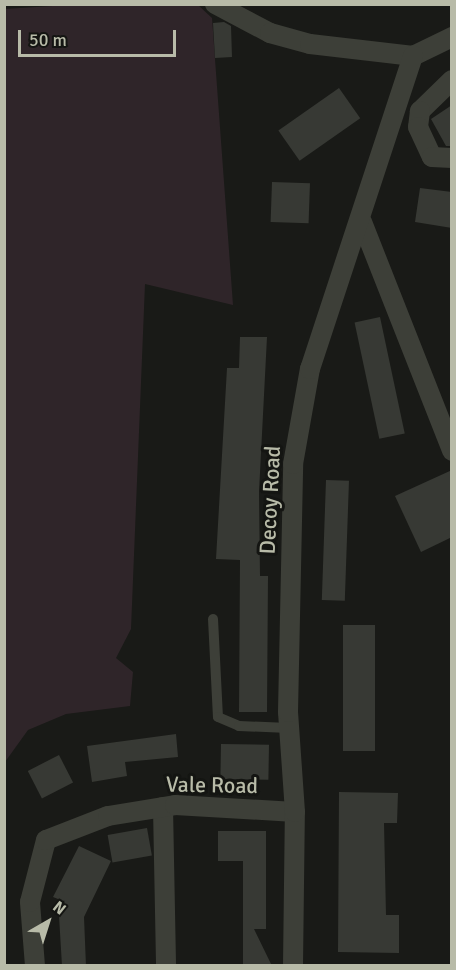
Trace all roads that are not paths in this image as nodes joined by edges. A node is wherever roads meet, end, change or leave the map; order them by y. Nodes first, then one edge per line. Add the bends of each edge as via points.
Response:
1 (215, 4) edge
2 (452, 37) edge
3 (413, 56) junction
4 (452, 80) edge
5 (452, 158) edge
6 (362, 222) junction
7 (452, 451) edge
8 (213, 620) dead end
9 (289, 728) junction
10 (163, 807) junction
11 (295, 812) junction
12 (35, 966) edge
13 (166, 966) edge
14 (293, 966) edge

1 - 3 street via 270,33 310,44
2 - 3 street
3 - 6 street, Decoy Road
4 - 5 street via 420,111 418,128 432,157
6 - 7 street
6 - 9 street, Decoy Road via 310,369 293,464
8 - 9 lane via 218,717 239,726
9 - 11 street, Decoy Road
10 - 11 street, Vale Road
10 - 12 street, Vale Road via 108,816 46,840 30,902
10 - 13 street
11 - 14 street, Decoy Road

